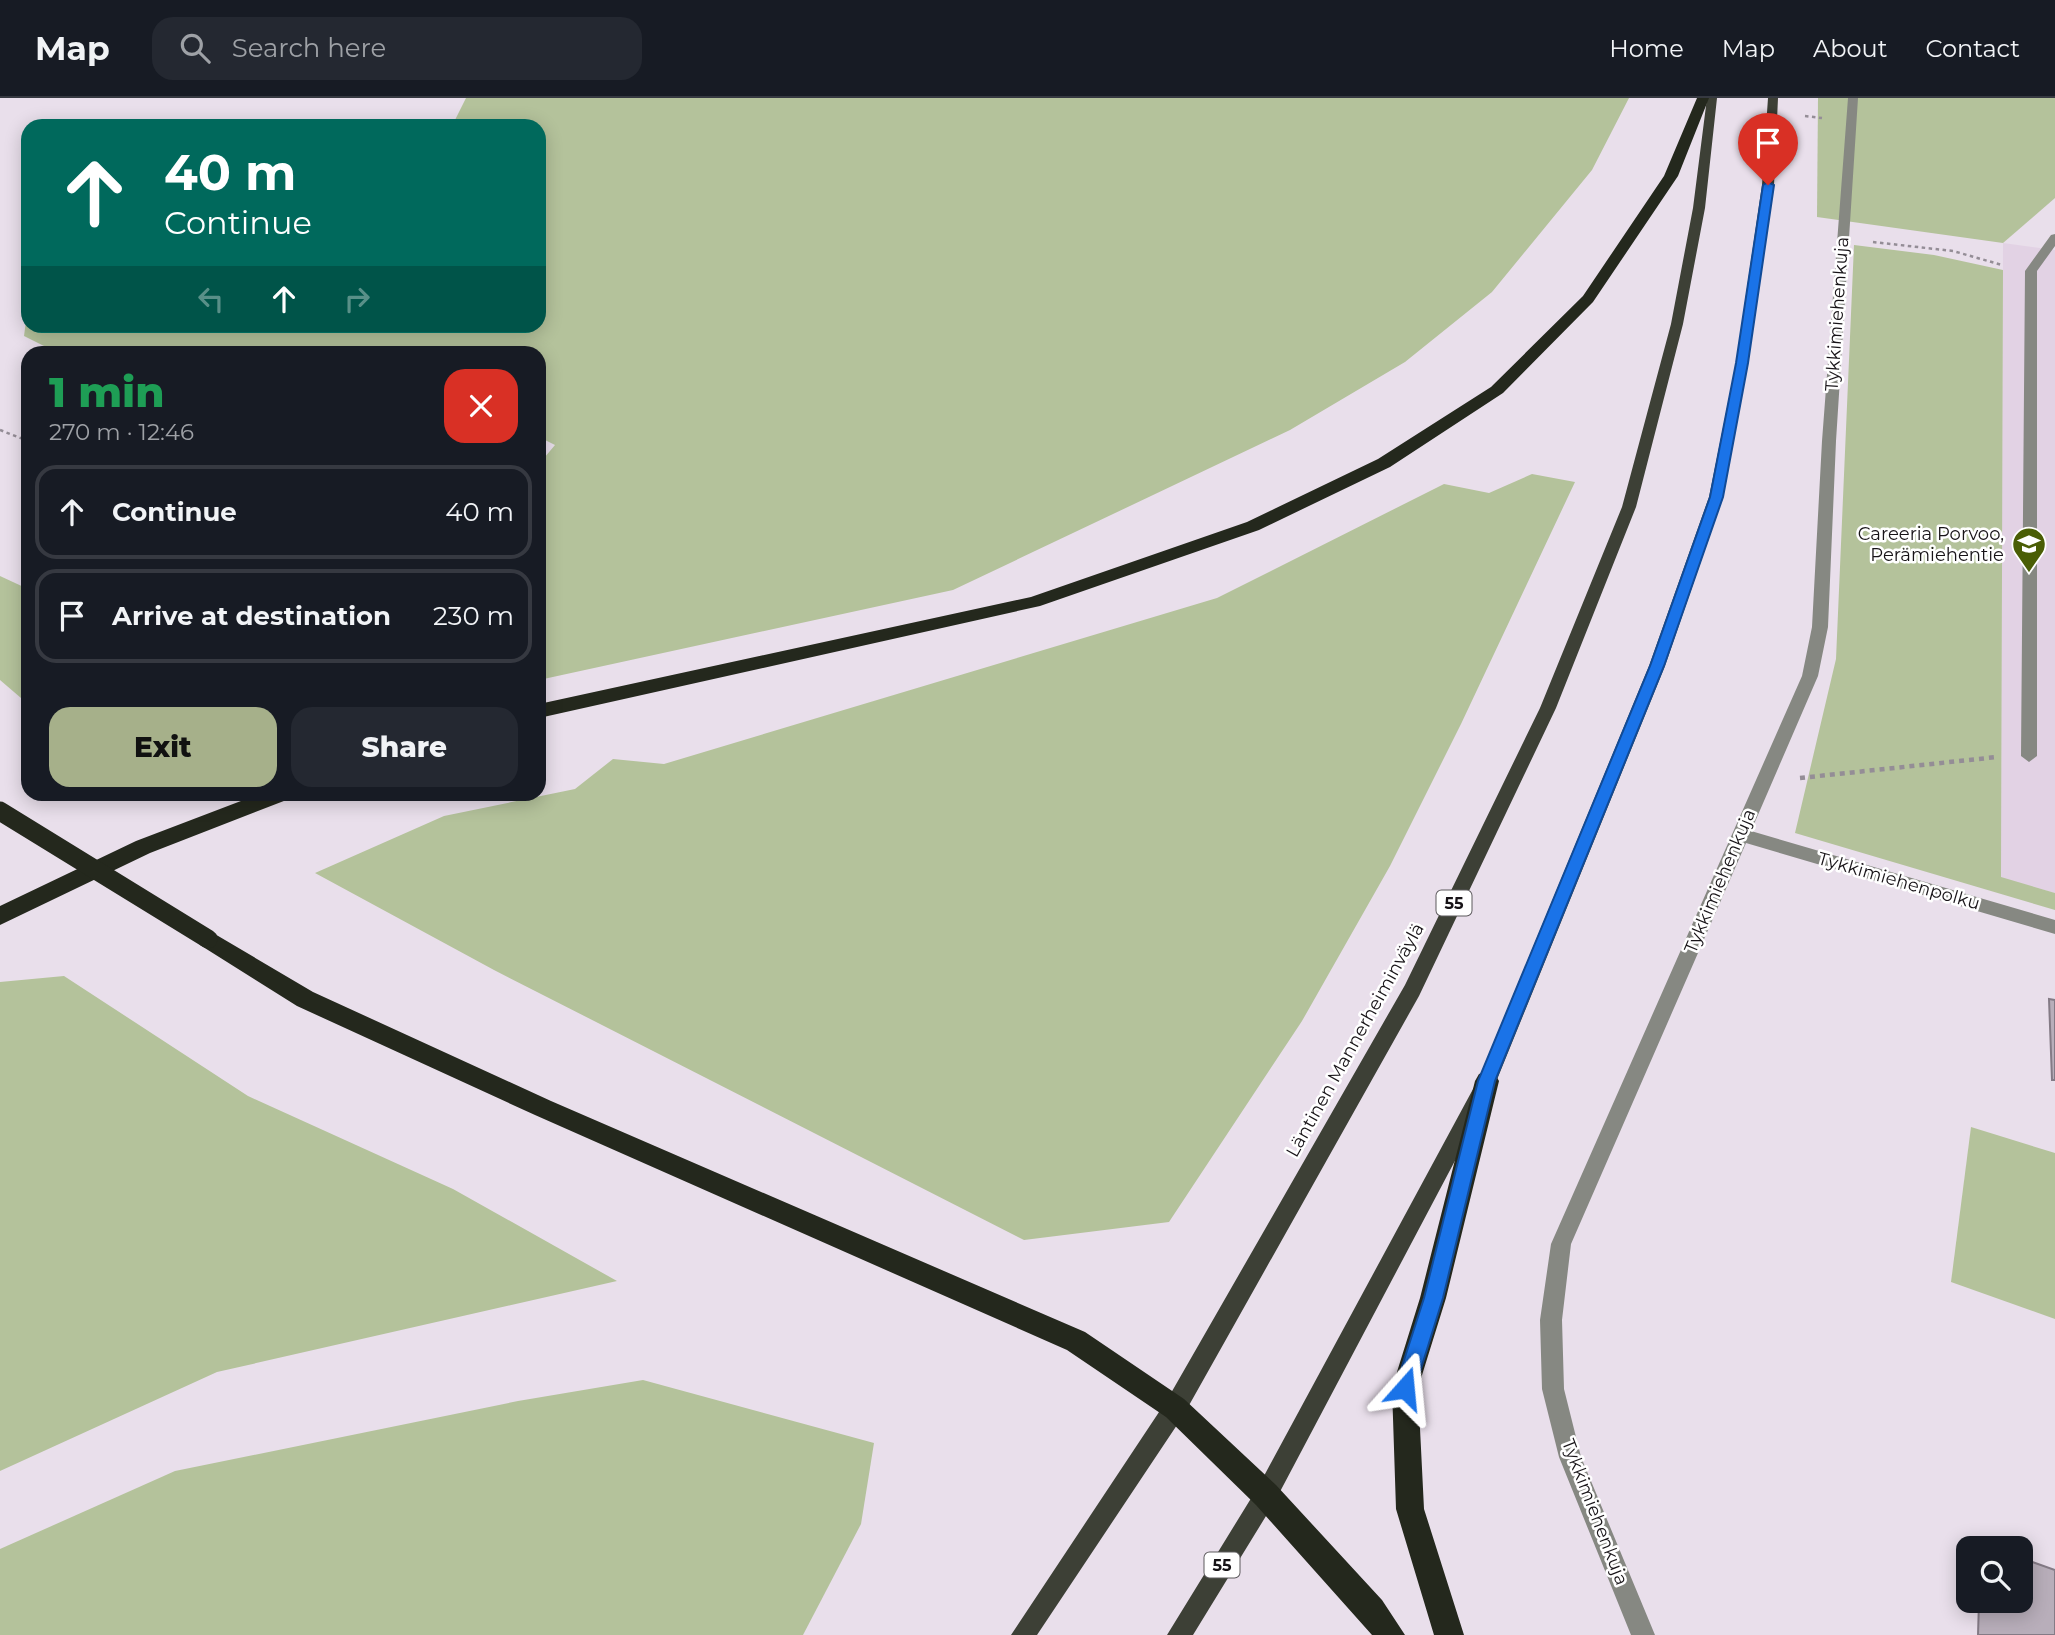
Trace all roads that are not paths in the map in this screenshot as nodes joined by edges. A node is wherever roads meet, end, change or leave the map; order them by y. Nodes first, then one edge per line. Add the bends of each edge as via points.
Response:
1 (1703, 98) edge
2 (1712, 98) edge
3 (1773, 98) edge
4 (1853, 98) edge
5 (2055, 238) edge
6 (546, 709) edge
7 (2029, 756) road end
8 (264, 801) edge
9 (0, 811) edge
10 (1742, 835) junction
11 (0, 916) edge
12 (2055, 927) edge
13 (1487, 1081) junction
14 (1175, 1408) junction
15 (1266, 1495) junction
16 (1023, 1635) edge
17 (1179, 1635) edge
18 (1390, 1635) edge
19 (1449, 1635) edge
20 (1643, 1635) edge

1 - 6 highway via 1671,176 1588,299 1497,390 1384,463 1253,526 1034,602
2 - 14 main road, Läntinen Mannerheiminväylä / 55 via 1699,208 1677,324 1629,507 1548,708 1412,990
3 - 13 main road, 55 via 1766,199 1716,497 1657,666
4 - 10 street, Tykkimiehenkuja via 1820,627 1810,676
5 - 7 street via 2031,271
8 - 11 highway via 143,847
9 - 14 highway, bridge via 318,1004 555,1114 1076,1341
10 - 12 street, Tykkimiehenpolku
10 - 20 street, Tykkimiehenkuja via 1561,1244 1551,1320 1553,1389 1570,1457
13 - 15 main road, 55
13 - 19 highway via 1433,1298 1405,1388 1410,1509
14 - 15 highway
14 - 16 main road, Läntinen Mannerheiminväylä / 55
15 - 17 main road, 55
15 - 18 highway

